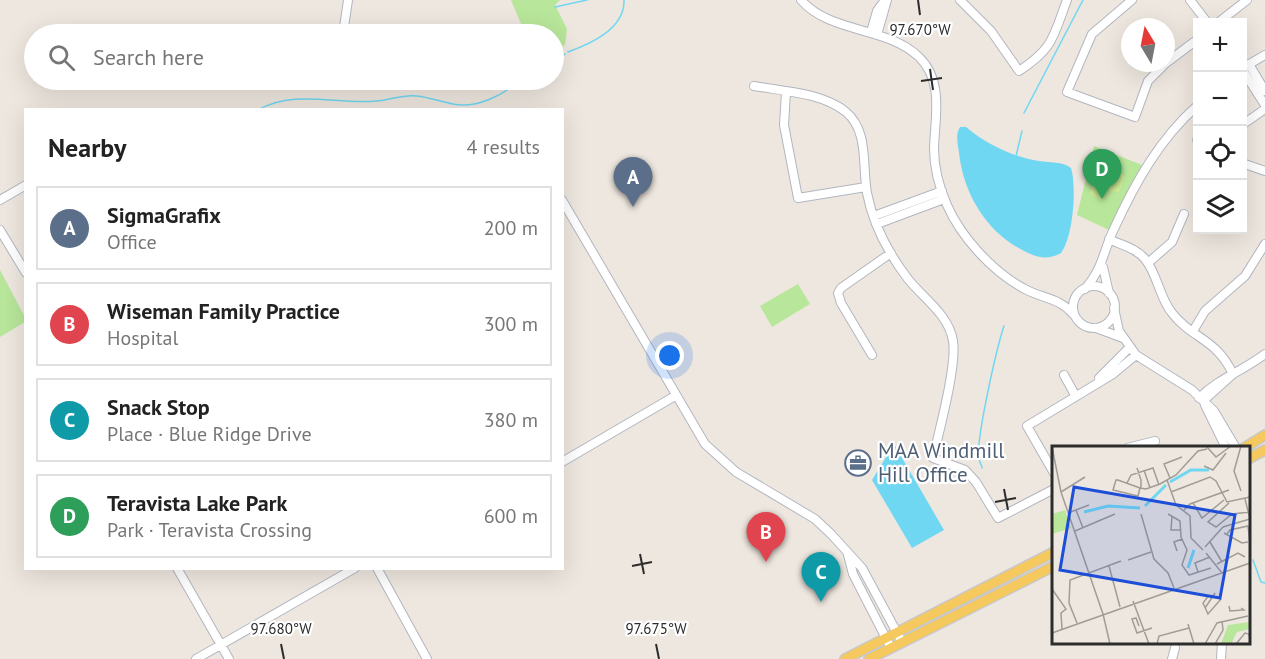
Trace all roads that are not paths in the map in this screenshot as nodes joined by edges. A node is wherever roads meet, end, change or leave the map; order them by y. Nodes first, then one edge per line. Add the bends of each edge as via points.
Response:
1 (348, 0) edge
2 (801, 0) edge
3 (886, 0) edge
4 (960, 0) edge
5 (1067, 0) edge
6 (1132, 0) edge
7 (1190, 0) edge
8 (1247, 0) edge
9 (1204, 18) edge
10 (1223, 18) edge
11 (344, 24) edge
12 (874, 33) junction
13 (1193, 42) edge
14 (1265, 55) edge
15 (1175, 56) edge
16 (1247, 66) edge
17 (1247, 69) edge
18 (1247, 71) edge
19 (1157, 72) edge
20 (754, 86) dead end
21 (1265, 91) edge
22 (786, 92) junction
23 (1265, 107) edge
24 (1193, 109) edge
25 (1247, 121) edge
26 (1247, 165) edge
27 (1265, 171) edge
28 (24, 186) edge
29 (866, 187) junction
30 (943, 195) junction
31 (0, 200) edge
32 (564, 203) edge
33 (1184, 214) dead end
34 (875, 220) junction
35 (0, 230) edge
36 (1109, 239) junction
37 (1265, 244) edge
38 (891, 254) junction
39 (1104, 260) junction
40 (1148, 263) junction
41 (24, 270) edge
42 (1085, 289) junction
43 (1078, 294) junction
44 (1109, 294) junction
45 (1052, 298) junction
46 (1114, 308) junction
47 (1074, 315) junction
48 (1094, 328) junction
49 (1193, 331) junction
50 (1123, 338) junction
51 (1130, 347) junction
52 (1265, 354) edge
53 (872, 355) dead end
54 (1136, 355) junction
55 (1233, 374) junction
56 (1064, 375) dead end
57 (1096, 382) junction
58 (675, 396) junction
59 (1075, 396) junction
60 (1201, 400) junction
61 (1265, 435) edge
62 (1155, 441) dead end
63 (1130, 446) edge
64 (1225, 446) edge
65 (1235, 446) edge
66 (1246, 446) edge
67 (1265, 450) edge
68 (1250, 458) edge
69 (564, 461) edge
70 (1052, 471) edge
71 (1052, 490) edge
72 (1052, 553) edge
73 (848, 554) junction
74 (1052, 567) edge
75 (178, 570) edge
76 (352, 570) edge
77 (378, 570) edge
78 (896, 631) junction
79 (885, 637) junction
80 (902, 642) junction
81 (1222, 644) edge
82 (221, 645) junction
83 (891, 648) junction
84 (1175, 648) dead end
85 (196, 659) edge
86 (229, 659) edge
87 (427, 659) edge
88 (844, 659) edge
89 (869, 659) edge
90 (1173, 659) edge
91 (1221, 659) edge

1 - 11 street
2 - 12 street via 826,18
3 - 12 street via 877,11
4 - 5 street via 987,26 1019,71 1043,55
6 - 19 street via 1092,34 1067,92 1135,117 1148,81
7 - 9 street
8 - 10 street
12 - 30 street via 919,57 936,87 935,166
13 - 15 street
14 - 16 street
17 - 21 street
18 - 23 street
20 - 22 street
22 - 29 street via 838,107 856,123 861,131
22 - 29 street via 784,125 798,198
23 - 25 street
24 - 36 street via 1156,151
26 - 27 street
28 - 31 street
29 - 34 street
30 - 34 street
30 - 45 street via 965,236 993,264 1025,290
32 - 58 street
33 - 40 street via 1172,242
34 - 38 street
35 - 41 street
36 - 39 street
36 - 40 street via 1136,250
37 - 49 street via 1245,276 1205,311
38 - 53 street via 838,293
38 - 71 street via 946,323 954,343 933,458 965,470 998,518
39 - 42 street
39 - 44 street
40 - 49 street via 1169,310
42 - 43 street
42 - 44 street via 1095,287
43 - 45 street
43 - 47 street via 1073,304
44 - 46 street
45 - 47 street via 1065,304
46 - 48 street via 1110,319
46 - 50 street
47 - 48 street via 1082,325
48 - 50 street
49 - 55 street via 1218,349
50 - 51 street
51 - 54 street
51 - 57 street
52 - 55 street
54 - 57 street
54 - 60 street via 1192,390
55 - 60 street via 1224,376
56 - 59 street
57 - 59 street
58 - 69 street
58 - 73 street via 705,444 724,463 815,519
59 - 70 street via 1027,426
60 - 64 street
60 - 65 street via 1214,411
61 - 66 main road
62 - 63 street
67 - 68 main road
72 - 78 main road
73 - 78 street via 862,568
73 - 79 street
74 - 80 main road
75 - 82 street
76 - 82 street
77 - 87 street
78 - 79 main road
78 - 80 street
79 - 83 street
79 - 88 main road
80 - 83 main road
81 - 91 street
82 - 85 street
82 - 86 street
83 - 89 main road
84 - 90 street

